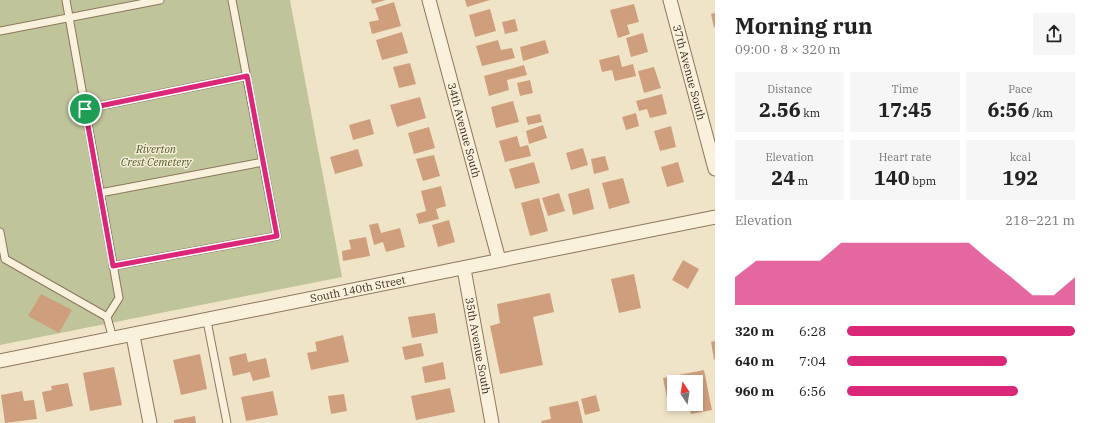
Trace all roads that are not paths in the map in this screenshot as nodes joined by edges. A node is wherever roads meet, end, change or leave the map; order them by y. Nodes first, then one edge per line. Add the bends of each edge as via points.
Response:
1 (66, 0) edge
2 (160, 0) edge
3 (232, 0) edge
4 (429, 0) edge
5 (670, 0) edge
6 (69, 17) junction
7 (0, 31) edge
8 (247, 76) junction
9 (85, 109) junction
10 (263, 162) junction
11 (715, 169) edge
12 (100, 193) junction
13 (715, 217) edge
14 (0, 232) edge
15 (499, 260) junction
16 (113, 266) junction
17 (464, 269) junction
18 (107, 317) junction
19 (207, 320) junction
20 (133, 336) junction
21 (113, 339) junction
22 (0, 361) edge
23 (150, 423) edge
24 (227, 423) edge
25 (492, 423) edge

1 - 6 lane
2 - 6 lane
3 - 8 lane
4 - 15 street, 34th Avenue South
5 - 11 street, 37th Avenue South
6 - 7 lane
6 - 9 lane
8 - 9 lane
8 - 10 lane
9 - 12 lane
10 - 12 lane
10 - 16 lane via 277,236
12 - 16 lane
13 - 15 street, South 140th Street
14 - 18 lane via 6,259
15 - 17 street, South 140th Street
16 - 18 lane via 119,298
17 - 19 street, South 140th Street
17 - 25 street, 35th Avenue South
18 - 21 lane
19 - 20 street, South 140th Street
19 - 24 lane
20 - 21 street, South 140th Street
20 - 23 street
21 - 22 street, South 140th Street

